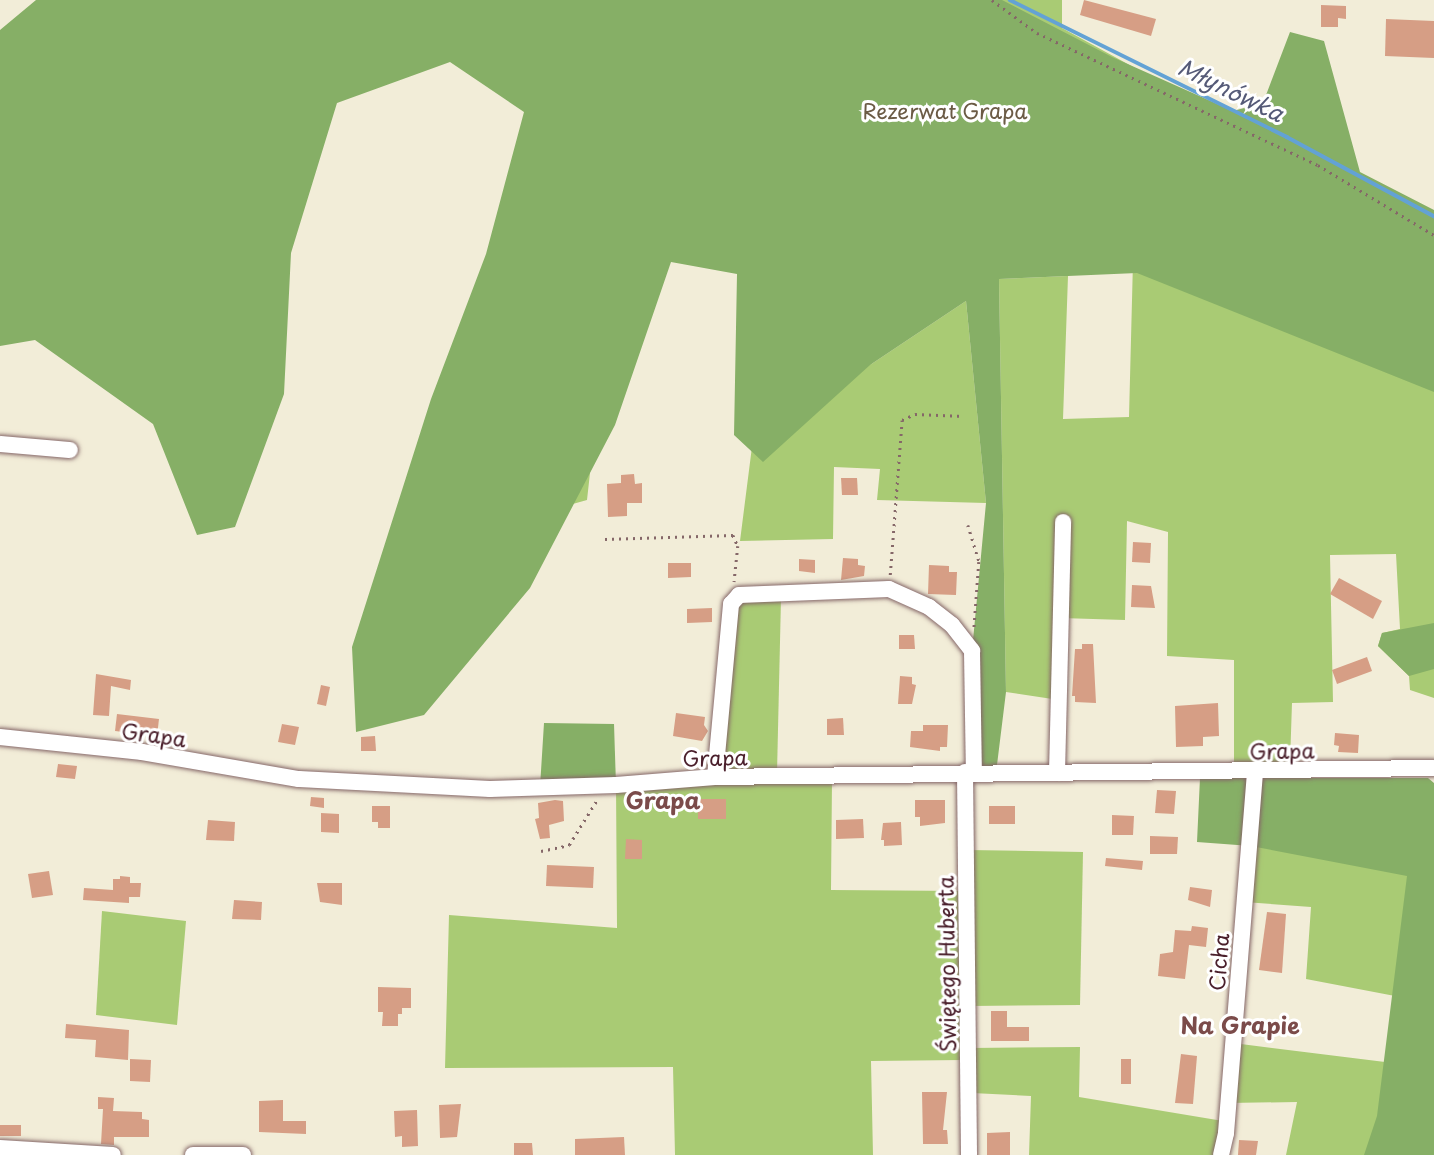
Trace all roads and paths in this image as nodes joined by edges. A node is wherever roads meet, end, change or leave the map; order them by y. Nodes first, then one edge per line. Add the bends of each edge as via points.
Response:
1 (992, 0) edge
2 (1434, 235) edge
3 (964, 416) dead end
4 (0, 444) edge
5 (70, 450) dead end
6 (1063, 522) dead end
7 (968, 525) dead end
8 (605, 539) dead end
9 (889, 589) junction
10 (735, 599) junction
11 (972, 651) junction
12 (0, 737) edge
13 (1434, 768) edge
14 (1255, 771) junction
15 (970, 773) junction
16 (1057, 773) junction
17 (715, 776) junction
18 (606, 785) junction
19 (541, 851) dead end
20 (0, 1148) edge
21 (113, 1155) edge
22 (193, 1155) edge
23 (243, 1155) edge
24 (969, 1155) edge
25 (1221, 1155) edge

1 - 2 path via 1049,39 1318,165
3 - 9 path via 915,414 902,421
4 - 5 street
6 - 16 street
7 - 11 path via 979,562
8 - 10 path via 733,535 738,546
9 - 10 street
9 - 11 street via 929,607 952,625
10 - 17 street
11 - 15 street, Świętego Huberta
12 - 18 street, Grapa via 142,752 299,779 490,789
13 - 14 street, Grapa
14 - 16 street, Grapa
14 - 25 street, Cicha
15 - 16 street, Grapa
15 - 17 street, Grapa
15 - 24 street, Świętego Huberta
17 - 18 street, Grapa
18 - 19 path via 569,845
20 - 21 street
22 - 23 street

